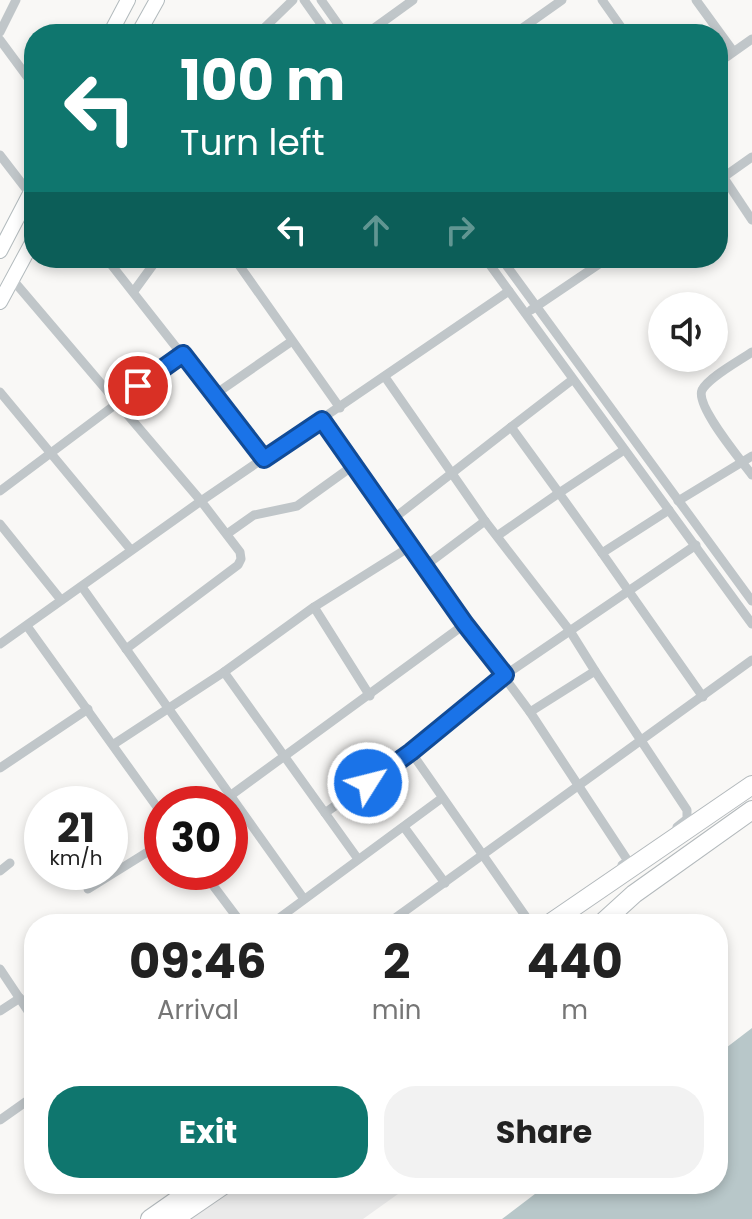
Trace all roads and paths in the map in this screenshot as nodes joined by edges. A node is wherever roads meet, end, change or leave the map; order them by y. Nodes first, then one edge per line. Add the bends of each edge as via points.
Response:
1 (16, 0) edge
2 (128, 0) edge
3 (157, 0) edge
4 (293, 0) edge
5 (304, 0) edge
6 (321, 0) edge
7 (413, 0) edge
8 (562, 0) edge
9 (602, 0) edge
10 (696, 0) edge
11 (115, 24) edge
12 (146, 24) edge
13 (268, 24) edge
14 (321, 24) edge
15 (338, 24) edge
16 (380, 24) edge
17 (528, 24) edge
18 (619, 24) edge
19 (713, 24) edge
20 (0, 32) edge
21 (752, 39) edge
22 (0, 40) edge
23 (728, 44) edge
24 (733, 51) junction
25 (728, 55) edge
26 (24, 72) edge
27 (0, 155) edge
28 (752, 157) edge
29 (728, 171) edge
30 (24, 181) edge
31 (728, 187) edge
32 (24, 205) edge
33 (752, 220) edge
34 (0, 251) edge
35 (24, 257) edge
36 (114, 268) edge
37 (151, 268) edge
38 (241, 268) edge
39 (492, 268) edge
40 (508, 268) edge
41 (590, 268) edge
42 (12, 279) junction
43 (134, 291) junction
44 (509, 291) junction
45 (0, 302) edge
46 (536, 307) junction
47 (525, 314) junction
48 (292, 341) junction
49 (752, 352) edge
50 (183, 354) junction
51 (385, 377) junction
52 (572, 380) junction
53 (0, 392) edge
54 (214, 395) junction
55 (116, 402) junction
56 (340, 408) junction
57 (322, 420) junction
58 (511, 427) junction
59 (624, 450) junction
60 (49, 452) junction
61 (752, 456) edge
62 (264, 459) junction
63 (741, 461) junction
64 (354, 465) junction
65 (451, 472) junction
66 (752, 475) edge
67 (0, 491) edge
68 (559, 493) junction
69 (201, 501) junction
70 (678, 501) junction
71 (669, 510) junction
72 (393, 519) junction
73 (485, 521) junction
74 (0, 524) edge
75 (227, 534) junction
76 (497, 536) junction
77 (696, 545) junction
78 (411, 546) junction
79 (131, 550) junction
80 (602, 553) junction
81 (425, 566) junction
82 (82, 587) junction
83 (628, 590) junction
84 (61, 600) junction
85 (752, 601) edge
86 (314, 607) junction
87 (465, 624) junction
88 (752, 624) edge
89 (27, 626) junction
90 (570, 631) junction
91 (0, 644) edge
92 (126, 649) junction
93 (752, 660) edge
94 (595, 671) junction
95 (224, 672) junction
96 (505, 675) junction
97 (370, 696) junction
98 (703, 697) junction
99 (88, 709) junction
100 (169, 709) junction
101 (530, 712) junction
102 (641, 741) junction
103 (114, 744) junction
104 (411, 752) junction
105 (285, 757) junction
106 (0, 768) edge
107 (580, 784) junction
108 (752, 785) edge
109 (223, 786) edge
110 (244, 786) edge
111 (144, 788) edge
112 (442, 798) junction
113 (752, 810) edge
114 (325, 813) junction
115 (248, 821) edge
116 (404, 827) junction
117 (484, 855) junction
118 (358, 859) junction
119 (628, 861) junction
120 (10, 863) dead end
121 (0, 871) edge
122 (445, 883) junction
123 (216, 890) edge
124 (304, 899) junction
125 (573, 907) junction
126 (234, 914) edge
127 (284, 914) edge
128 (401, 914) edge
129 (524, 914) edge
130 (554, 914) edge
131 (563, 914) edge
132 (568, 914) edge
133 (612, 914) edge
134 (0, 969) edge
135 (20, 998) junction
136 (24, 1004) edge
137 (0, 1011) edge
138 (24, 1103) edge
139 (0, 1120) edge
140 (207, 1194) edge
141 (180, 1209) edge
142 (150, 1219) edge

1 - 20 street
2 - 11 street
3 - 12 street
4 - 13 street
5 - 14 street
6 - 15 street
7 - 16 street
8 - 17 street
9 - 18 street
10 - 19 street
21 - 24 street
22 - 26 street
23 - 24 street
24 - 25 street
27 - 30 street
28 - 29 street
31 - 33 street
32 - 34 street
35 - 42 street
36 - 43 street
37 - 43 street
38 - 48 street
39 - 44 street
40 - 46 street
41 - 46 street
42 - 45 street
42 - 55 street
43 - 50 street
44 - 47 street
44 - 51 street
46 - 47 street
46 - 70 street
47 - 52 street
48 - 54 street
48 - 56 street
49 - 63 street via 701,392 702,404
50 - 54 street
50 - 55 street
51 - 56 street
51 - 65 street
52 - 58 street
52 - 59 street
53 - 60 street
54 - 62 street
55 - 60 street
55 - 69 street
56 - 57 street
57 - 62 street
57 - 64 street
58 - 65 street
58 - 68 street
59 - 68 street
59 - 71 street
60 - 67 street
60 - 79 street
61 - 63 street
62 - 69 street
63 - 66 street
63 - 70 street
64 - 72 street
64 - 75 street via 297,506 254,515
65 - 72 street
65 - 73 street
68 - 76 street
68 - 80 street
69 - 75 street
69 - 79 street
70 - 85 street
71 - 77 street
71 - 80 street
72 - 78 street
73 - 76 street
73 - 81 street
74 - 84 street
75 - 92 street via 240,552 238,565
76 - 90 street
77 - 83 street
77 - 88 street
78 - 81 street
78 - 86 street
79 - 82 street
80 - 83 street
81 - 87 street
82 - 84 street
82 - 92 street
83 - 90 street
83 - 98 street
84 - 89 street
86 - 95 street
86 - 97 street
87 - 96 street
87 - 97 street
89 - 91 street
89 - 99 street
90 - 94 street
90 - 96 street
92 - 100 street
93 - 98 street
94 - 101 street
94 - 102 street
95 - 100 street
95 - 105 street
96 - 101 street
96 - 104 street
97 - 105 street
98 - 102 street
99 - 103 street
99 - 106 street
100 - 103 street
100 - 109 street
101 - 107 street
102 - 107 street
102 - 119 street via 687,814 684,823
103 - 111 street
104 - 112 street
104 - 114 street
105 - 110 street
105 - 114 street
107 - 117 street
107 - 119 street
108 - 125 highway
112 - 116 street
112 - 117 street
113 - 133 highway
114 - 118 street
115 - 124 street
116 - 118 street
116 - 122 street
117 - 122 street
117 - 129 street
118 - 124 street
119 - 130 street
120 - 121 street
122 - 128 street
123 - 126 street
124 - 127 street
125 - 131 highway
125 - 132 highway
134 - 135 street
135 - 136 street
135 - 137 street
138 - 139 street
140 - 141 highway
141 - 142 highway

